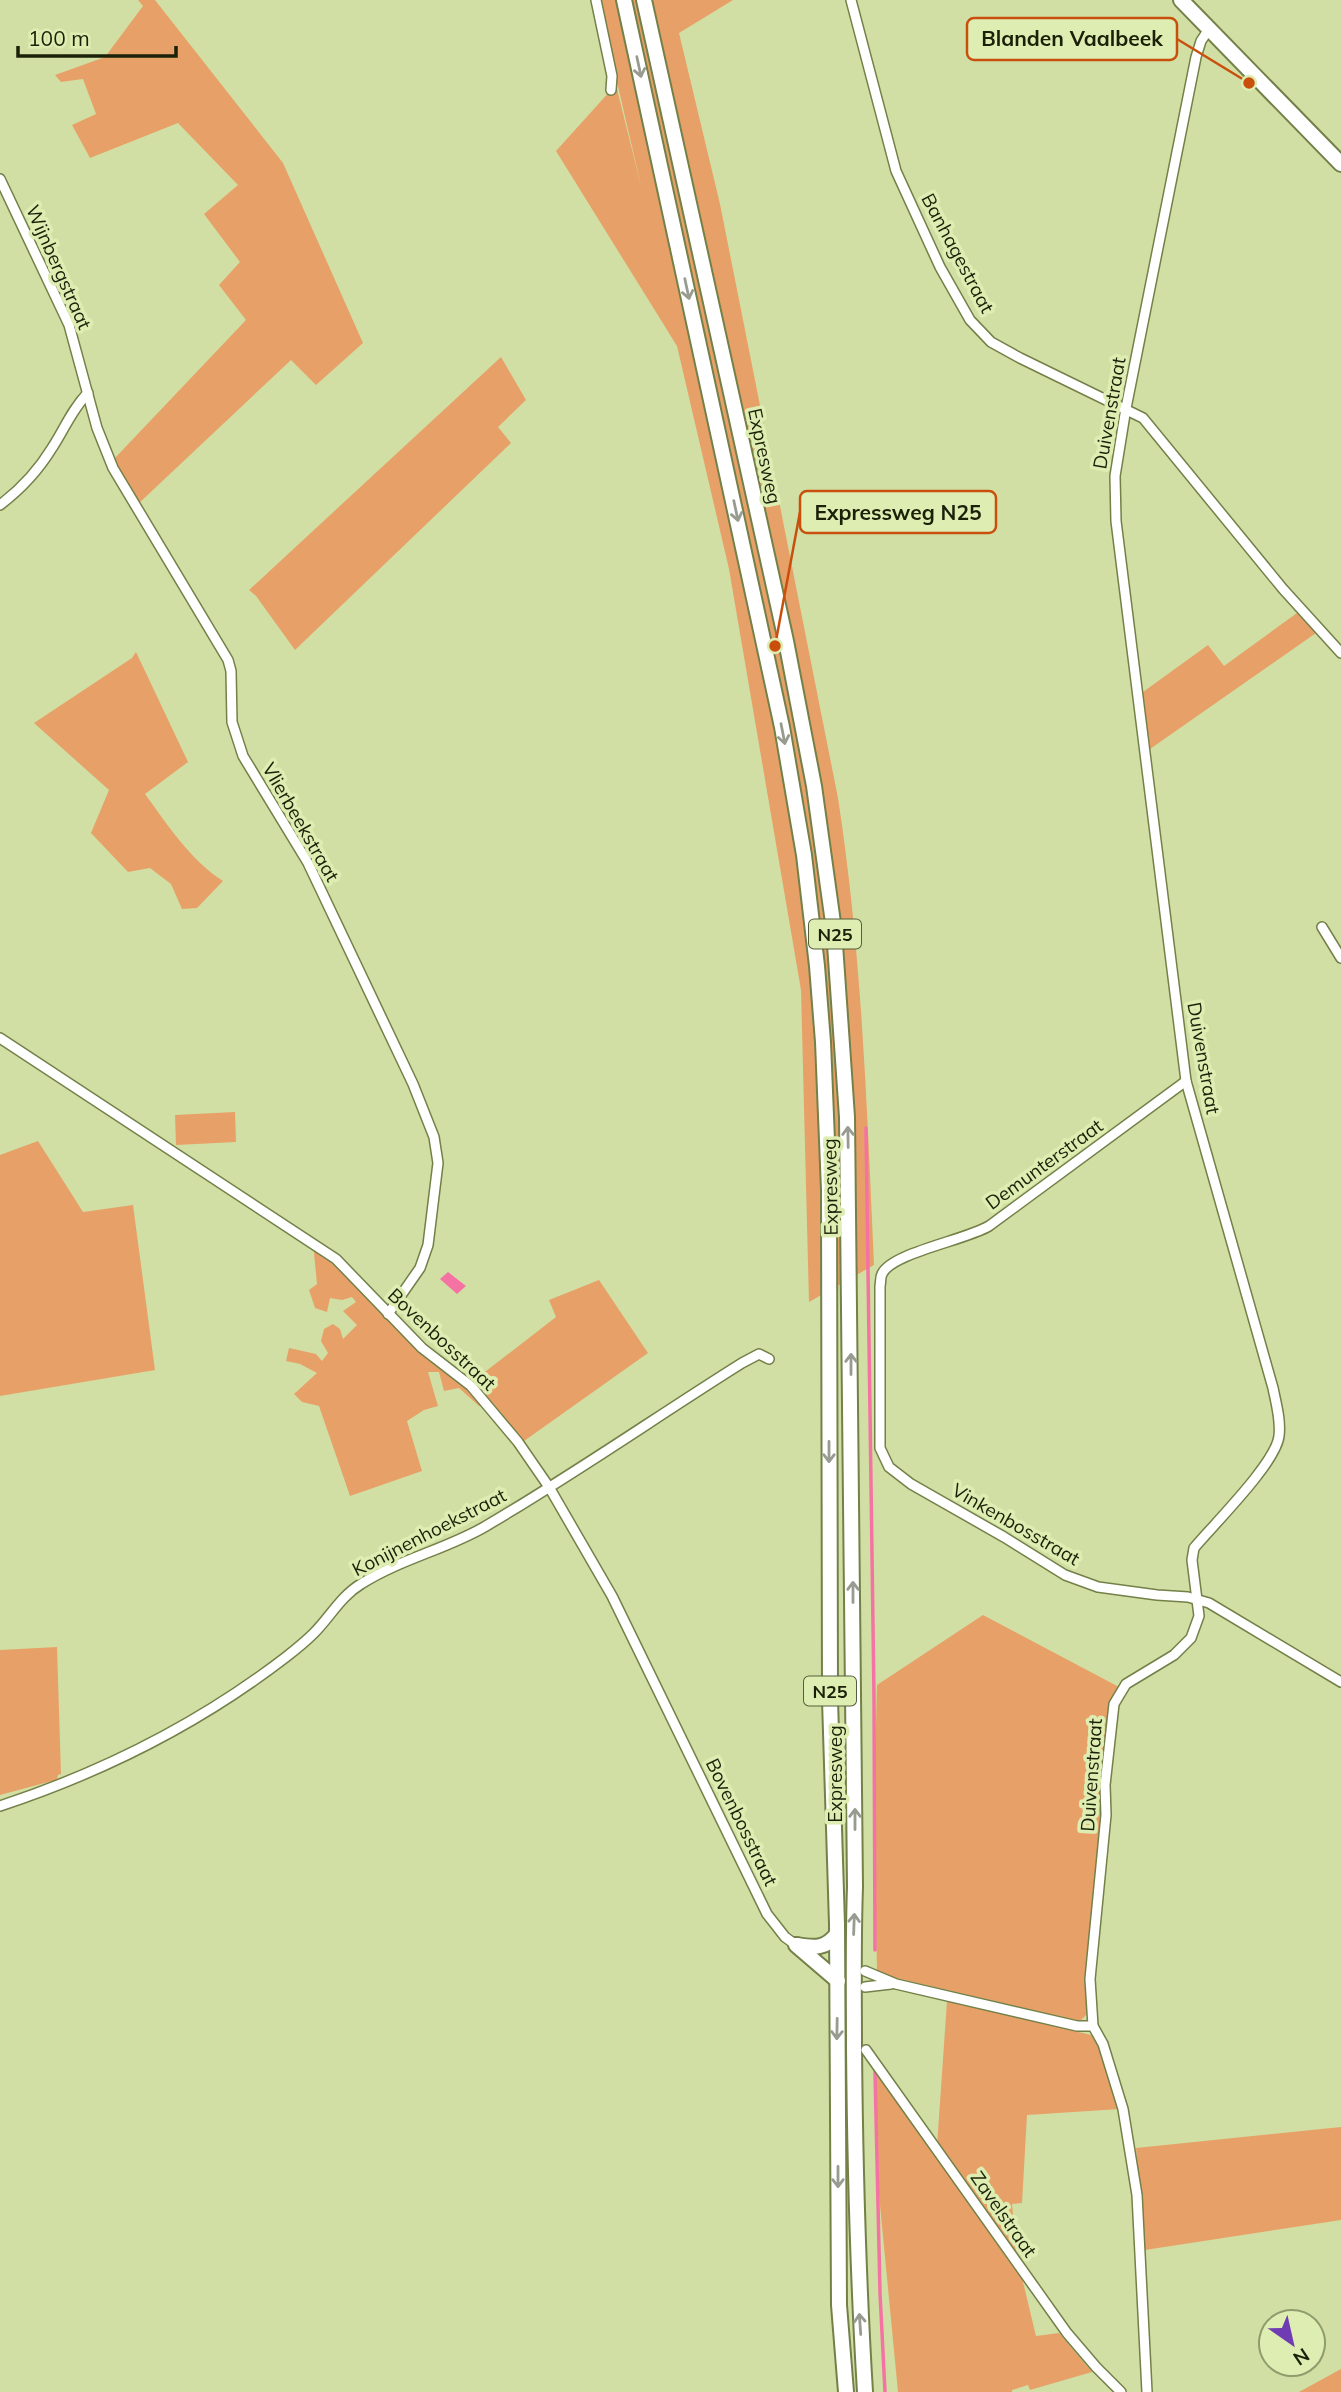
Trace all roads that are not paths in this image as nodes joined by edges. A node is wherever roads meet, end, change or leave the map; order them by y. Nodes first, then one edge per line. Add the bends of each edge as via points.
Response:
1 (596, 0) edge
2 (624, 0) edge
3 (644, 0) edge
4 (851, 0) edge
5 (1181, 0) edge
6 (1209, 29) junction
7 (611, 90) dead end
8 (1341, 164) edge
9 (0, 179) edge
10 (88, 393) junction
11 (1126, 408) junction
12 (0, 505) edge
13 (1341, 653) edge
14 (1322, 927) dead end
15 (1341, 958) edge
16 (0, 1038) edge
17 (1186, 1081) junction
18 (912, 1254) joint
19 (388, 1314) junction
20 (769, 1359) dead end
21 (549, 1487) junction
22 (1198, 1599) junction
23 (1341, 1682) edge
24 (0, 1806) edge
25 (837, 1934) junction
26 (796, 1945) junction
27 (853, 1960) junction
28 (865, 1971) joint
29 (838, 1981) junction
30 (896, 1984) junction
31 (865, 1987) joint
32 (854, 1998) junction
33 (1093, 2026) junction
34 (866, 2050) dead end
35 (846, 2392) edge
36 (865, 2392) edge
37 (1121, 2392) edge
38 (1147, 2392) edge

1 - 7 street
2 -> 25 main road, Expresweg / N25 via 782,727 817,966 829,1190 830,1687
27 -> 3 main road, Expresweg / N25 via 849,1189 844,1040 834,930 814,786 786,641
4 - 11 street, Banhagestraat via 896,171 970,320 991,342 1010,353
5 - 6 main road
6 - 8 main road
6 - 11 street, Duivenstraat via 1196,57
9 - 10 street, Wijnbergstraat via 69,325
10 - 12 street via 39,469
10 - 19 street, Vlierbeekstraat via 97,428 124,489 228,660 232,722 243,756 308,863 434,1137 438,1163 428,1245 420,1268
11 - 13 street, Banhagestraat via 1143,418
11 - 17 street, Duivenstraat via 1115,476 1116,520
14 - 15 street
16 - 19 street, Bovenbosstraat via 337,1259
17 - 18 street, Demunterstraat via 989,1226
17 - 22 street, Duivenstraat via 1258,1329 1279,1420 1271,1458 1194,1548
18 - 22 street, Vinkenbosstraat via 882,1273 880,1286 880,1448 889,1467 1065,1575 1082,1582
19 - 21 street, Bovenbosstraat via 471,1386
20 - 21 street, Konijnenhoekstraat via 759,1354 750,1359
21 - 24 street, Konijnenhoekstraat via 483,1528 358,1585 295,1650 191,1722 126,1757
21 - 26 street, Bovenbosstraat via 612,1595 767,1914
22 - 23 street, Vinkenbosstraat
22 - 33 street, Duivenstraat via 1199,1616 1191,1638 1126,1684 1114,1704 1090,1979
25 - 26 main road via 823,1947
25 - 29 main road, Expresweg / N25
26 - 29 main road
27 - 28 main road
27 - 32 main road, Expresweg / N25
28 - 30 street
29 -> 35 main road, Expresweg / N25 via 839,2305
30 - 31 street
30 - 33 street
31 - 32 main road
36 -> 32 main road, Expresweg / N25 via 856,2211
33 - 38 street, Duivenstraat via 1117,2085 1137,2195
34 - 37 street, Zavelstraat via 1067,2333

